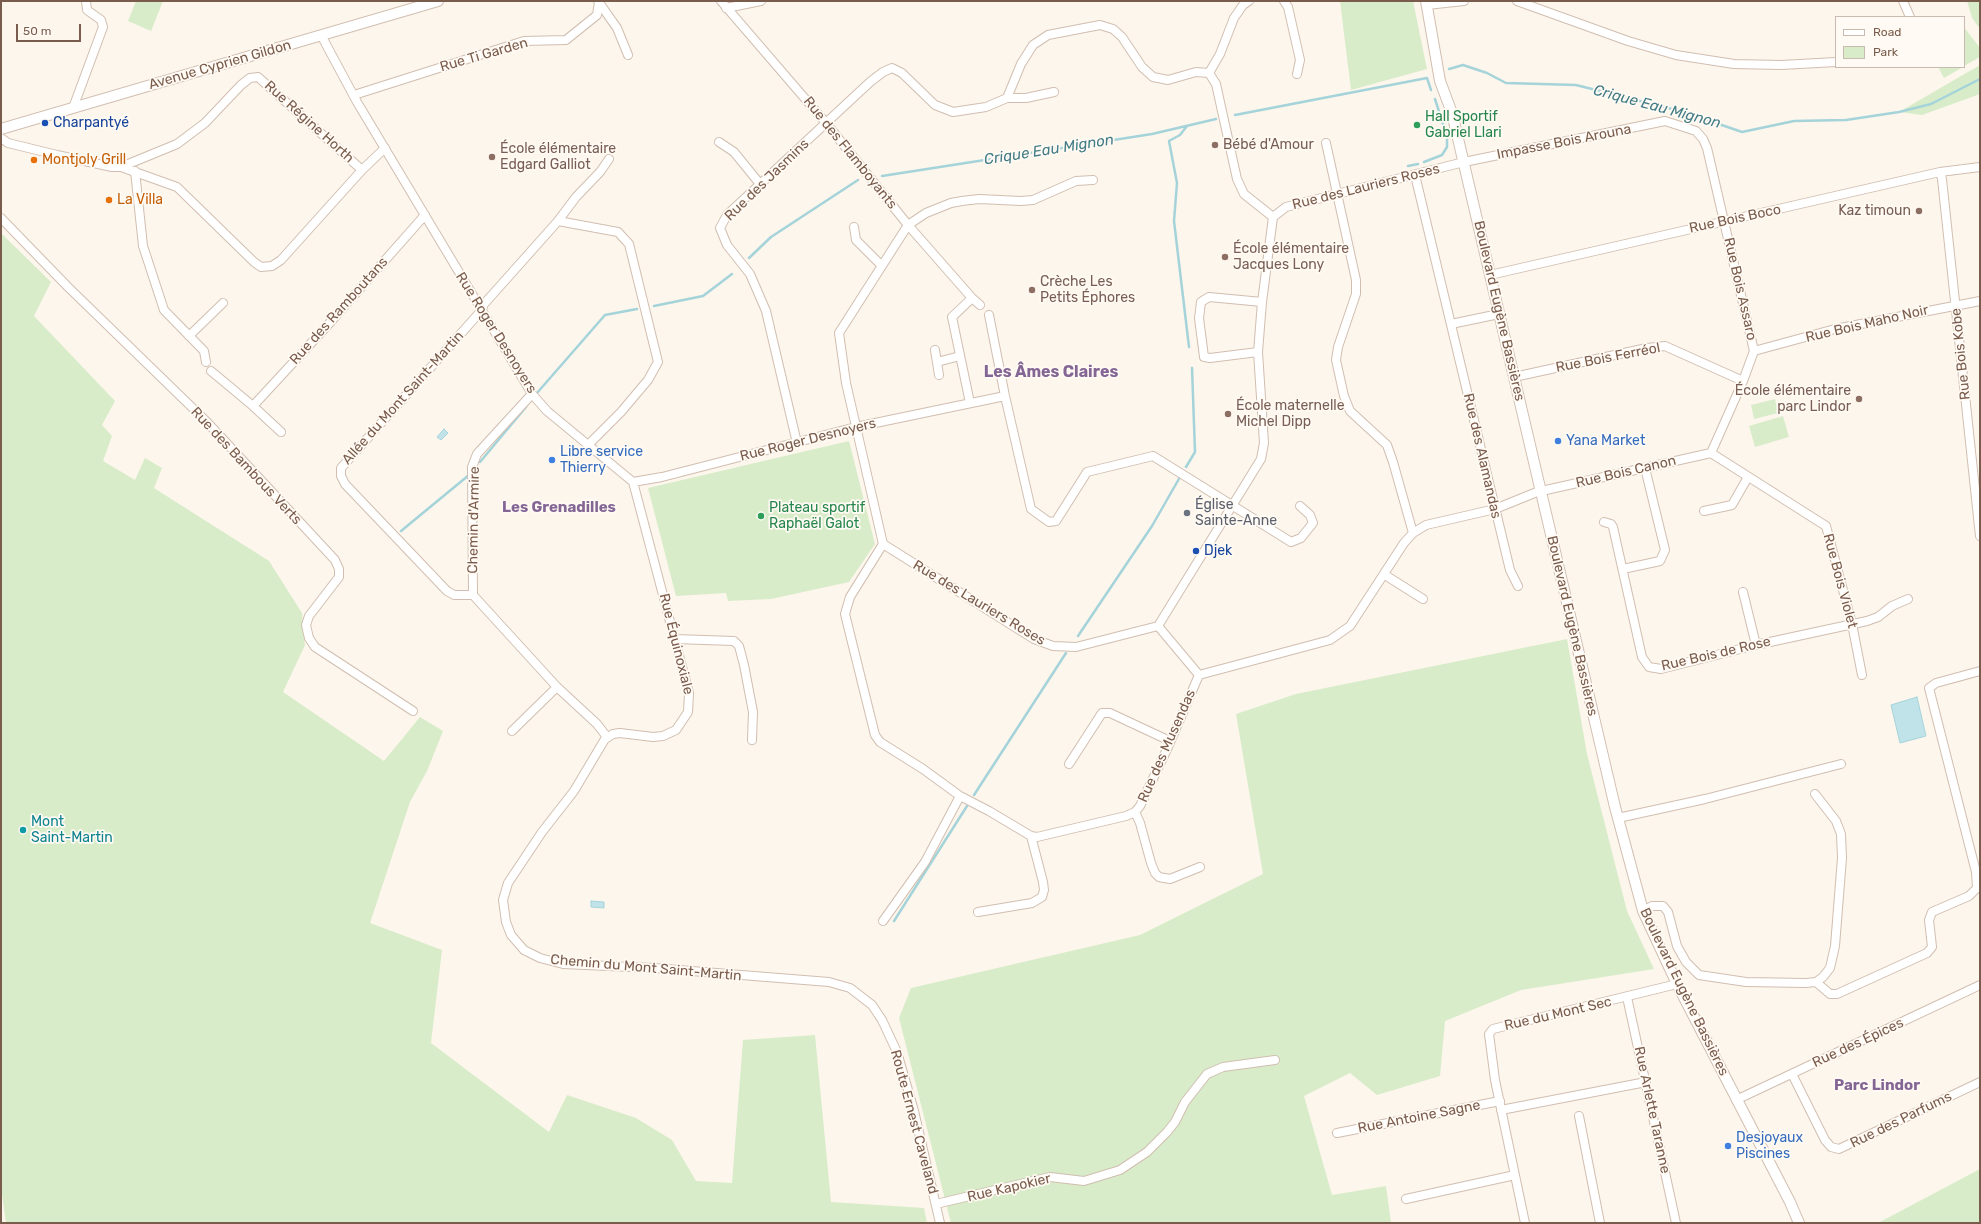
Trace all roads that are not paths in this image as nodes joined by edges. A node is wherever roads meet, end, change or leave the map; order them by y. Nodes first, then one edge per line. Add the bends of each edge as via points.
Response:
1 (86, 1) edge
2 (438, 1) edge
3 (598, 1) edge
4 (761, 1) edge
5 (1249, 1) edge
6 (1284, 1) edge
7 (1464, 1) edge
8 (1517, 1) edge
9 (1903, 1) edge
10 (1427, 3) edge
11 (1529, 3) edge
12 (724, 4) edge
13 (1910, 16) edge
14 (321, 35) junction
15 (628, 55) dead end
16 (1835, 62) edge
17 (1209, 73) junction
18 (1297, 74) dead end
19 (1054, 92) dead end
20 (354, 95) junction
21 (1008, 98) junction
22 (73, 108) junction
23 (1665, 122) joint
24 (826, 123) junction
25 (1, 129) edge
26 (1, 138) edge
27 (719, 142) dead end
28 (1326, 143) dead end
29 (385, 148) junction
30 (609, 159) dead end
31 (1464, 162) junction
32 (121, 167) junction
33 (1980, 167) edge
34 (362, 170) junction
35 (135, 171) junction
36 (1940, 172) junction
37 (1415, 175) junction
38 (1093, 180) dead end
39 (760, 184) junction
40 (1338, 195) junction
41 (425, 215) junction
42 (1273, 217) junction
43 (1, 218) edge
44 (558, 221) junction
45 (1724, 222) junction
46 (908, 225) junction
47 (854, 227) dead end
48 (882, 265) junction
49 (1490, 275) junction
50 (972, 298) junction
51 (1980, 301) edge
52 (1262, 302) junction
53 (222, 303) dead end
54 (980, 304) dead end
55 (1956, 306) junction
56 (481, 311) junction
57 (1499, 314) junction
58 (989, 315) dead end
59 (1451, 324) junction
60 (189, 336) junction
61 (935, 350) dead end
62 (1754, 351) junction
63 (1258, 352) junction
64 (960, 356) junction
65 (206, 362) dead end
66 (937, 362) junction
67 (211, 371) dead end
68 (940, 374) dead end
69 (1514, 377) junction
70 (1743, 381) junction
71 (532, 394) junction
72 (1005, 396) junction
73 (970, 403) junction
74 (253, 406) junction
75 (856, 427) junction
76 (281, 432) dead end
77 (797, 443) junction
78 (588, 445) junction
79 (1711, 453) junction
80 (1645, 468) junction
81 (1748, 477) junction
82 (633, 482) junction
83 (1541, 492) junction
84 (1233, 506) junction
85 (1300, 506) dead end
86 (1494, 509) junction
87 (1704, 511) dead end
88 (1604, 522) dead end
89 (1413, 533) junction
90 (1980, 536) edge
91 (883, 544) junction
92 (1623, 569) junction
93 (1385, 575) junction
94 (1518, 586) dead end
95 (1743, 592) dead end
96 (473, 596) junction
97 (1423, 599) dead end
98 (1908, 599) dead end
99 (1852, 624) junction
100 (1158, 626) junction
101 (675, 639) junction
102 (1756, 645) junction
103 (1980, 671) edge
104 (1862, 674) dead end
105 (1199, 675) junction
106 (557, 687) junction
107 (413, 711) dead end
108 (512, 731) dead end
109 (607, 737) junction
110 (752, 740) dead end
111 (1170, 741) junction
112 (1069, 764) dead end
113 (1841, 764) dead end
114 (1815, 794) dead end
115 (960, 796) junction
116 (1135, 812) junction
117 (1618, 818) junction
118 (1031, 836) junction
119 (1200, 867) dead end
120 (1643, 911) junction
121 (978, 912) dead end
122 (883, 921) dead end
123 (1816, 982) junction
124 (1677, 984) junction
125 (1980, 985) edge
126 (850, 988) joint
127 (1627, 997) junction
128 (1275, 1060) dead end
129 (1792, 1074) junction
130 (1646, 1082) junction
131 (1980, 1082) edge
132 (1736, 1100) junction
133 (1501, 1105) junction
134 (1579, 1116) dead end
135 (1337, 1133) dead end
136 (1515, 1175) junction
137 (1406, 1199) dead end
138 (936, 1204) junction
139 (940, 1223) edge
140 (1525, 1223) edge
141 (1600, 1223) edge
142 (1676, 1223) edge
143 (1798, 1223) edge

1 - 22 street via 87,10 101,20 103,27
2 - 14 street, Avenue Cyprien Gildon
3 - 15 street via 617,28
3 - 20 street, Rue Ti Garden via 597,15 566,40 524,41
4 - 12 street
5 - 17 street via 1242,5 1234,18 1220,54
6 - 18 street via 1288,7 1300,60
7 - 10 street
8 - 11 street
9 - 13 street
10 - 31 street, Boulevard Eugène Bassières via 1440,81 1452,112
11 - 16 street via 1628,41 1676,55 1734,64
12 - 24 street, Rue des Flamboyants
14 - 20 street, Rue Roger Desnoyers
14 - 22 street, Avenue Cyprien Gildon
17 - 21 street via 1196,72 1168,80 1153,77 1142,67 1122,37 1112,29 1100,25 1086,26 1048,35 1033,45 1021,64
17 - 42 street via 1216,84 1236,179 1244,194
19 - 21 street via 1026,98
20 - 29 street, Rue Roger Desnoyers
21 - 24 street, Rue des Jasmins via 986,107 952,112 935,105 902,73 892,68 870,82
22 - 25 street, Avenue Cyprien Gildon
23 - 31 street, Impasse Bois Arouna
23 - 45 street, Rue Bois Assaro via 1696,131 1703,139
24 - 39 street, Rue des Jasmins
24 - 46 street, Rue des Flamboyants
26 - 32 street, Rue Régine Horth via 8,143 57,156
27 - 39 street via 734,152
28 - 40 street
29 - 34 street
29 - 41 street, Rue Roger Desnoyers
30 - 44 street
31 - 37 street, Rue des Lauriers Roses
31 - 49 street, Boulevard Eugène Bassières
32 - 34 street, Rue Régine Horth via 177,144 205,123 241,85 250,78 258,77
32 - 35 street
33 - 36 street, Rue Bois Boco
34 - 35 street via 281,260 272,266 261,267 177,187
35 - 60 street via 143,246 164,310
36 - 45 street, Rue Bois Boco
36 - 55 street, Rue Bois Kobe
37 - 40 street, Rue des Lauriers Roses
37 - 59 street, Rue des Alamandas
38 - 46 street via 1076,181 1044,196 1027,200 979,199 951,203 926,213
39 - 77 street, Rue des Jasmins via 727,215 720,228 727,245 750,274 766,311
40 - 42 street, Rue des Lauriers Roses via 1286,207
40 - 89 street via 1356,280 1356,294 1336,360 1350,411 1387,445
41 - 56 street, Rue Roger Desnoyers
41 - 74 street, Rue des Ramboutans
42 - 52 street
43 - 107 street, Rue des Bambous Verts via 206,422 335,560 339,577 309,616 306,625 309,638 315,647
44 - 56 street via 484,304
44 - 78 street via 618,232 629,244 658,362 648,380
45 - 49 street, Rue Bois Boco
45 - 62 street, Rue Bois Assaro
46 - 48 street
46 - 50 street, Rue des Flamboyants
47 - 48 street via 856,240
48 - 75 street via 839,333 846,383
49 - 57 street, Boulevard Eugène Bassières
50 - 54 street, Rue des Flamboyants
50 - 64 street via 952,317
51 - 55 street, Rue Bois Maho Noir
52 - 63 street
52 - 63 street via 1209,297 1201,302 1199,318 1204,357
53 - 60 street
55 - 62 street, Rue Bois Maho Noir via 1835,330
55 - 90 street, Rue Bois Kobe
56 - 71 street, Rue Roger Desnoyers
56 - 96 street, Allée du Mont Saint-Martin via 343,466 340,473 345,484 447,590 454,595
57 - 59 street
57 - 69 street, Boulevard Eugène Bassières
58 - 72 street
59 - 86 street, Rue des Alamandas
60 - 65 street via 204,351
61 - 66 street
62 - 70 street, Rue Bois Assaro
63 - 84 street via 1264,443 1261,458
64 - 66 street
64 - 73 street
66 - 68 street
67 - 74 street
69 - 70 street, Rue Bois Ferréol via 1666,346
69 - 83 street, Boulevard Eugène Bassières
70 - 79 street, Rue Bois Assaro
71 - 78 street, Rue Roger Desnoyers via 547,411
71 - 96 street, Chemin d'Armire via 477,454 472,467
72 - 73 street, Rue Roger Desnoyers
72 - 84 street via 1031,509 1049,522 1056,520 1088,472 1153,456
73 - 75 street, Rue Roger Desnoyers
74 - 76 street
75 - 77 street, Rue Roger Desnoyers
75 - 91 street
77 - 82 street, Rue Roger Desnoyers
78 - 82 street, Rue Roger Desnoyers
79 - 80 street, Rue Bois Canon
79 - 81 street, Rue Bois Violet
80 - 83 street, Rue Bois Canon
80 - 92 street via 1665,550 1660,561
81 - 87 street via 1732,504
81 - 99 street, Rue Bois Violet via 1826,526
82 - 101 street, Rue Équinoxiale
83 - 86 street, Rue Bois Canon
83 - 117 street, Boulevard Eugène Bassières
84 - 85 street via 1291,542 1302,538 1313,523 1310,515
84 - 100 street
86 - 89 street, Rue Bois Canon via 1426,526
86 - 94 street, Rue des Alamandas via 1510,570
88 - 92 street, Rue Bois de Rose via 1613,527
89 - 93 street
91 - 100 street, Rue des Lauriers Roses via 1034,639 1053,646 1076,647
91 - 115 street via 850,596 845,614 875,735 880,742
92 - 102 street, Rue Bois de Rose via 1642,657 1649,667 1660,669
93 - 97 street
93 - 105 street via 1350,626 1330,640
95 - 102 street
96 - 106 street
98 - 99 street, Rue Bois de Rose via 1892,606 1878,617
99 - 102 street, Rue Bois de Rose
99 - 104 street, Rue Bois Violet
100 - 105 street, Rue des Musendas
101 - 109 street, Rue Équinoxiale via 690,693 688,712 680,726 669,734 658,737 620,733
101 - 110 street via 734,641 739,646 753,712
103 - 123 street via 1936,683 1929,688 1976,872 1977,888 1969,896 1932,912 1929,920 1932,947 1927,953 1837,994 1830,994
105 - 111 street, Rue des Musendas
106 - 108 street
106 - 109 street via 597,724
109 - 126 street, Chemin du Mont Saint-Martin via 574,791 542,832 508,883 503,900 503,913 511,935 524,950 540,958 563,964 654,968 829,982
111 - 112 street via 1110,713 1102,713
111 - 116 street, Rue des Musendas
113 - 117 street via 1705,799
114 - 123 street via 1836,821 1841,834 1842,858 1835,946 1830,968
115 - 118 street
115 - 122 street via 925,862
116 - 118 street, Rue des Musendas via 1037,837
116 - 119 street via 1151,863 1159,878 1170,879
117 - 120 street, Boulevard Eugène Bassières
118 - 121 street via 1043,882 1042,897 1032,903
120 - 123 street via 1652,906 1662,906 1668,912 1677,946 1686,962 1699,975 1746,982
120 - 124 street, Boulevard Eugène Bassières
124 - 127 street, Rue du Mont Sec
124 - 132 street, Boulevard Eugène Bassières
125 - 129 street, Rue des Épices
126 - 138 street, Route Ernest Caveland via 872,1005 897,1052
127 - 130 street, Rue Arlette Taranne
127 - 133 street, Rue du Mont Sec via 1493,1029 1489,1034
128 - 138 street, Rue Kapokier via 1223,1067 1208,1074 1185,1102 1167,1132 1147,1152 1120,1170 1084,1181 1050,1177
129 - 131 street, Rue des Parfums via 1825,1140 1831,1147 1839,1149
129 - 132 street, Rue des Épices
130 - 133 street, Rue Antoine Sagne
130 - 142 street, Rue Arlette Taranne
132 - 143 street, Boulevard Eugène Bassières via 1790,1202
133 - 135 street, Rue Antoine Sagne
133 - 136 street, Rue du Mont Sec
134 - 141 street
136 - 137 street
136 - 140 street, Rue du Mont Sec
138 - 139 street, Route Ernest Caveland

